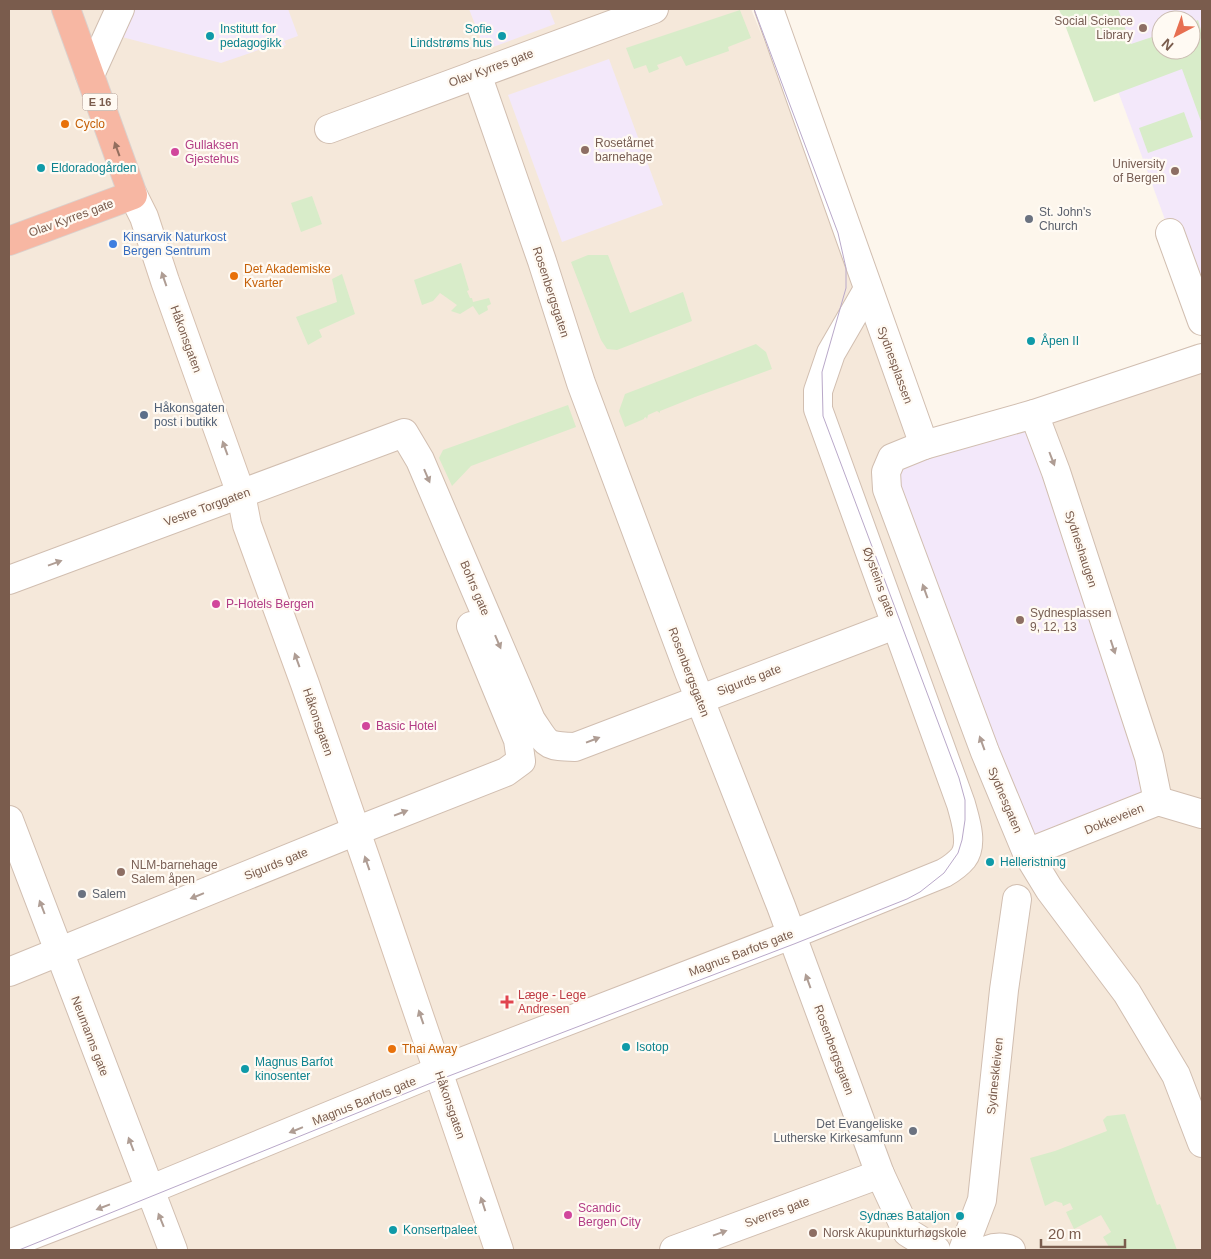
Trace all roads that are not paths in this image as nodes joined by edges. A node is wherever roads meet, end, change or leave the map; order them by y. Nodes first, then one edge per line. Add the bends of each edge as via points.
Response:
1 (66, 9) edge
2 (120, 9) edge
3 (654, 9) edge
4 (768, 9) edge
5 (477, 74) junction
6 (90, 75) junction
7 (329, 129) dead end
8 (133, 195) junction
9 (1170, 234) dead end
10 (9, 241) edge
11 (868, 289) junction
12 (1202, 321) edge
13 (1202, 358) edge
14 (1034, 414) junction
15 (398, 436) junction
16 (924, 445) junction
17 (241, 494) junction
18 (9, 580) edge
19 (895, 625) junction
20 (700, 699) junction
21 (518, 740) joint
22 (547, 743) joint
23 (1158, 801) junction
24 (1202, 814) edge
25 (9, 820) edge
26 (356, 831) junction
27 (1027, 853) junction
28 (944, 873) joint
29 (1016, 899) dead end
30 (791, 935) junction
31 (62, 961) junction
32 (9, 972) edge
33 (438, 1071) junction
34 (1202, 1143) edge
35 (880, 1174) junction
36 (149, 1190) junction
37 (9, 1244) edge
38 (173, 1250) edge
39 (499, 1250) edge
40 (674, 1250) edge
41 (936, 1250) edge
42 (963, 1250) edge

1 - 6 highway, E 16
2 - 6 street
3 - 5 street, Olav Kyrres gate
4 - 11 street, Sydnesplassen
5 - 7 street, Olav Kyrres gate
5 - 20 street, Rosenbergsgaten via 581,383
8 -> 6 highway, E 16
8 - 10 highway, Olav Kyrres gate
17 -> 8 street, Håkonsgaten via 144,217
9 - 12 street
11 - 16 street, Sydnesplassen
11 - 19 street, Øysteins gate via 831,353 818,391 818,409
13 - 14 street
14 - 16 street
14 -> 23 street, Sydneshaugen via 1146,748
15 - 17 street, Vestre Torggaten
15 - 21 street, Bohrs gate
15 -> 22 street, Bohrs gate via 420,460 531,720
27 -> 16 street, Sydnesgaten via 985,752 887,488 886,472 892,458
18 -> 17 street, Vestre Torggaten
26 -> 17 street, Håkonsgaten via 247,525
19 - 20 street, Sigurds gate
19 - 28 street, Øysteins gate via 965,820 968,837 964,857
22 -> 20 street, Sigurds gate via 575,747
20 - 30 street, Rosenbergsgaten
26 -> 21 street, Sigurds gate via 506,772 521,761
23 - 24 street, Dokkeveien
23 - 27 street, Dokkeveien
31 -> 25 street, Neumanns gate
26 -> 31 street, Sigurds gate
33 -> 26 street, Håkonsgaten
27 - 34 street, Sydnesgaten via 1049,889 1127,993 1176,1075
28 - 30 street, Magnus Barfots gate
29 - 42 street, Sydneskleiven via 982,1200
30 - 33 street, Magnus Barfots gate
35 -> 30 street, Rosenbergsgaten
31 - 32 street, Sigurds gate
36 -> 31 street, Neumanns gate
33 -> 36 street, Magnus Barfots gate
39 -> 33 street, Håkonsgaten
40 -> 35 street, Sverres gate
35 - 41 street, Rosenbergsgaten via 907,1232
36 -> 37 street, Magnus Barfots gate
38 -> 36 street, Neumanns gate

